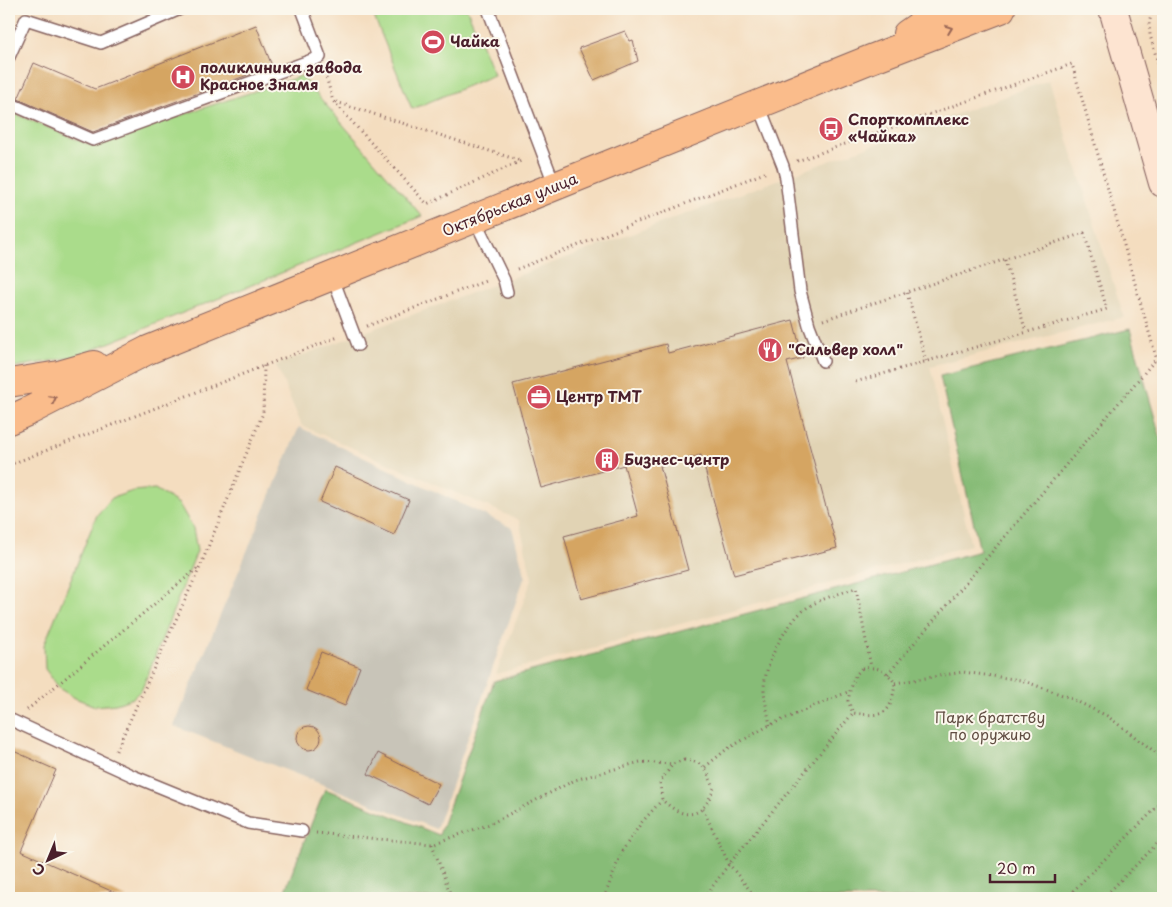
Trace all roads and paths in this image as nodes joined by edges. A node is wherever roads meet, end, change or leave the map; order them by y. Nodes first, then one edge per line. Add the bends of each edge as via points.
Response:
1 (180, 9) edge
2 (302, 9) edge
3 (488, 9) edge
4 (943, 9) edge
5 (1001, 9) edge
6 (1113, 9) edge
7 (1153, 9) edge
8 (9, 57) edge
9 (320, 57) junction
10 (871, 59) junction
11 (1163, 81) edge
12 (333, 101) junction
13 (9, 103) edge
14 (759, 105) junction
15 (783, 166) junction
16 (1163, 183) edge
17 (554, 186) junction
18 (475, 220) junction
19 (1004, 260) junction
20 (501, 275) junction
21 (332, 276) junction
22 (507, 292) dead end
23 (906, 293) junction
24 (808, 325) junction
25 (352, 332) junction
26 (1026, 332) junction
27 (358, 346) dead end
28 (148, 350) junction
29 (1157, 358) junction
30 (822, 361) dead end
31 (926, 361) junction
32 (264, 365) junction
33 (1163, 381) edge
34 (855, 382) dead end
35 (9, 383) edge
36 (9, 420) edge
37 (9, 465) edge
38 (200, 567) junction
39 (871, 668) junction
40 (888, 674) junction
41 (894, 683) junction
42 (850, 691) junction
43 (853, 713) junction
44 (11, 720) edge
45 (770, 724) junction
46 (1163, 758) edge
47 (673, 764) junction
48 (110, 765) junction
49 (705, 767) junction
50 (662, 800) junction
51 (1163, 801) edge
52 (703, 809) junction
53 (302, 831) joint
54 (1163, 838) edge
55 (432, 844) junction
56 (729, 864) junction
57 (452, 898) edge
58 (604, 898) edge
59 (704, 898) edge
60 (756, 898) edge
61 (1066, 898) edge
62 (1103, 898) edge

1 - 8 lane via 101,43 26,19
2 - 9 lane
3 - 17 lane
4 - 10 main road, Октябрьская улица
10 -> 5 main road, Октябрьская улица
6 - 16 main road
7 - 11 path via 1149,29
9 - 12 path
9 - 13 lane via 93,140
10 - 14 main road, Октябрьская улица
12 - 12 path via 427,204 521,161 408,125
14 - 15 lane
14 - 17 main road, Октябрьская улица
15 - 20 path
15 - 24 lane via 800,291
15 - 29 path via 1072,64
17 - 18 main road, Октябрьская улица
18 - 20 lane
18 - 21 main road, Октябрьская улица
19 - 23 path
19 - 26 path
19 - 26 path via 1084,233 1107,309
20 - 22 lane
20 - 25 path
21 - 25 lane
21 - 28 main road, Октябрьская улица
23 - 24 path
23 - 31 path
24 - 30 lane
25 - 27 lane
25 - 32 path
26 - 31 path
28 - 35 main road, Октябрьская улица via 59,375
36 -> 28 main road, Октябрьская улица
29 - 33 path
29 - 40 path
31 - 34 path
32 - 37 path
32 - 38 path via 263,413
38 - 44 path
38 - 48 path
39 - 40 path via 879,668
39 - 42 path via 862,668 855,676
39 - 45 path via 856,588 804,609 784,631 771,657 764,690
40 - 41 path
41 - 43 path via 893,698 886,711 876,716
41 - 46 path via 963,672 1022,680 1107,716
42 - 43 path via 848,701
42 - 45 path
43 - 56 path
44 - 48 lane
45 - 49 path via 727,748
47 - 49 path via 690,760
47 - 50 path via 660,782
47 - 55 path via 640,762 575,780 490,824
48 - 53 lane via 248,823
49 - 52 path via 714,788
50 - 52 path via 677,812 691,814
50 - 58 path via 622,851
51 - 61 path
52 - 56 path
53 - 55 path
54 - 62 path
55 - 57 path
56 - 59 path
56 - 60 path

